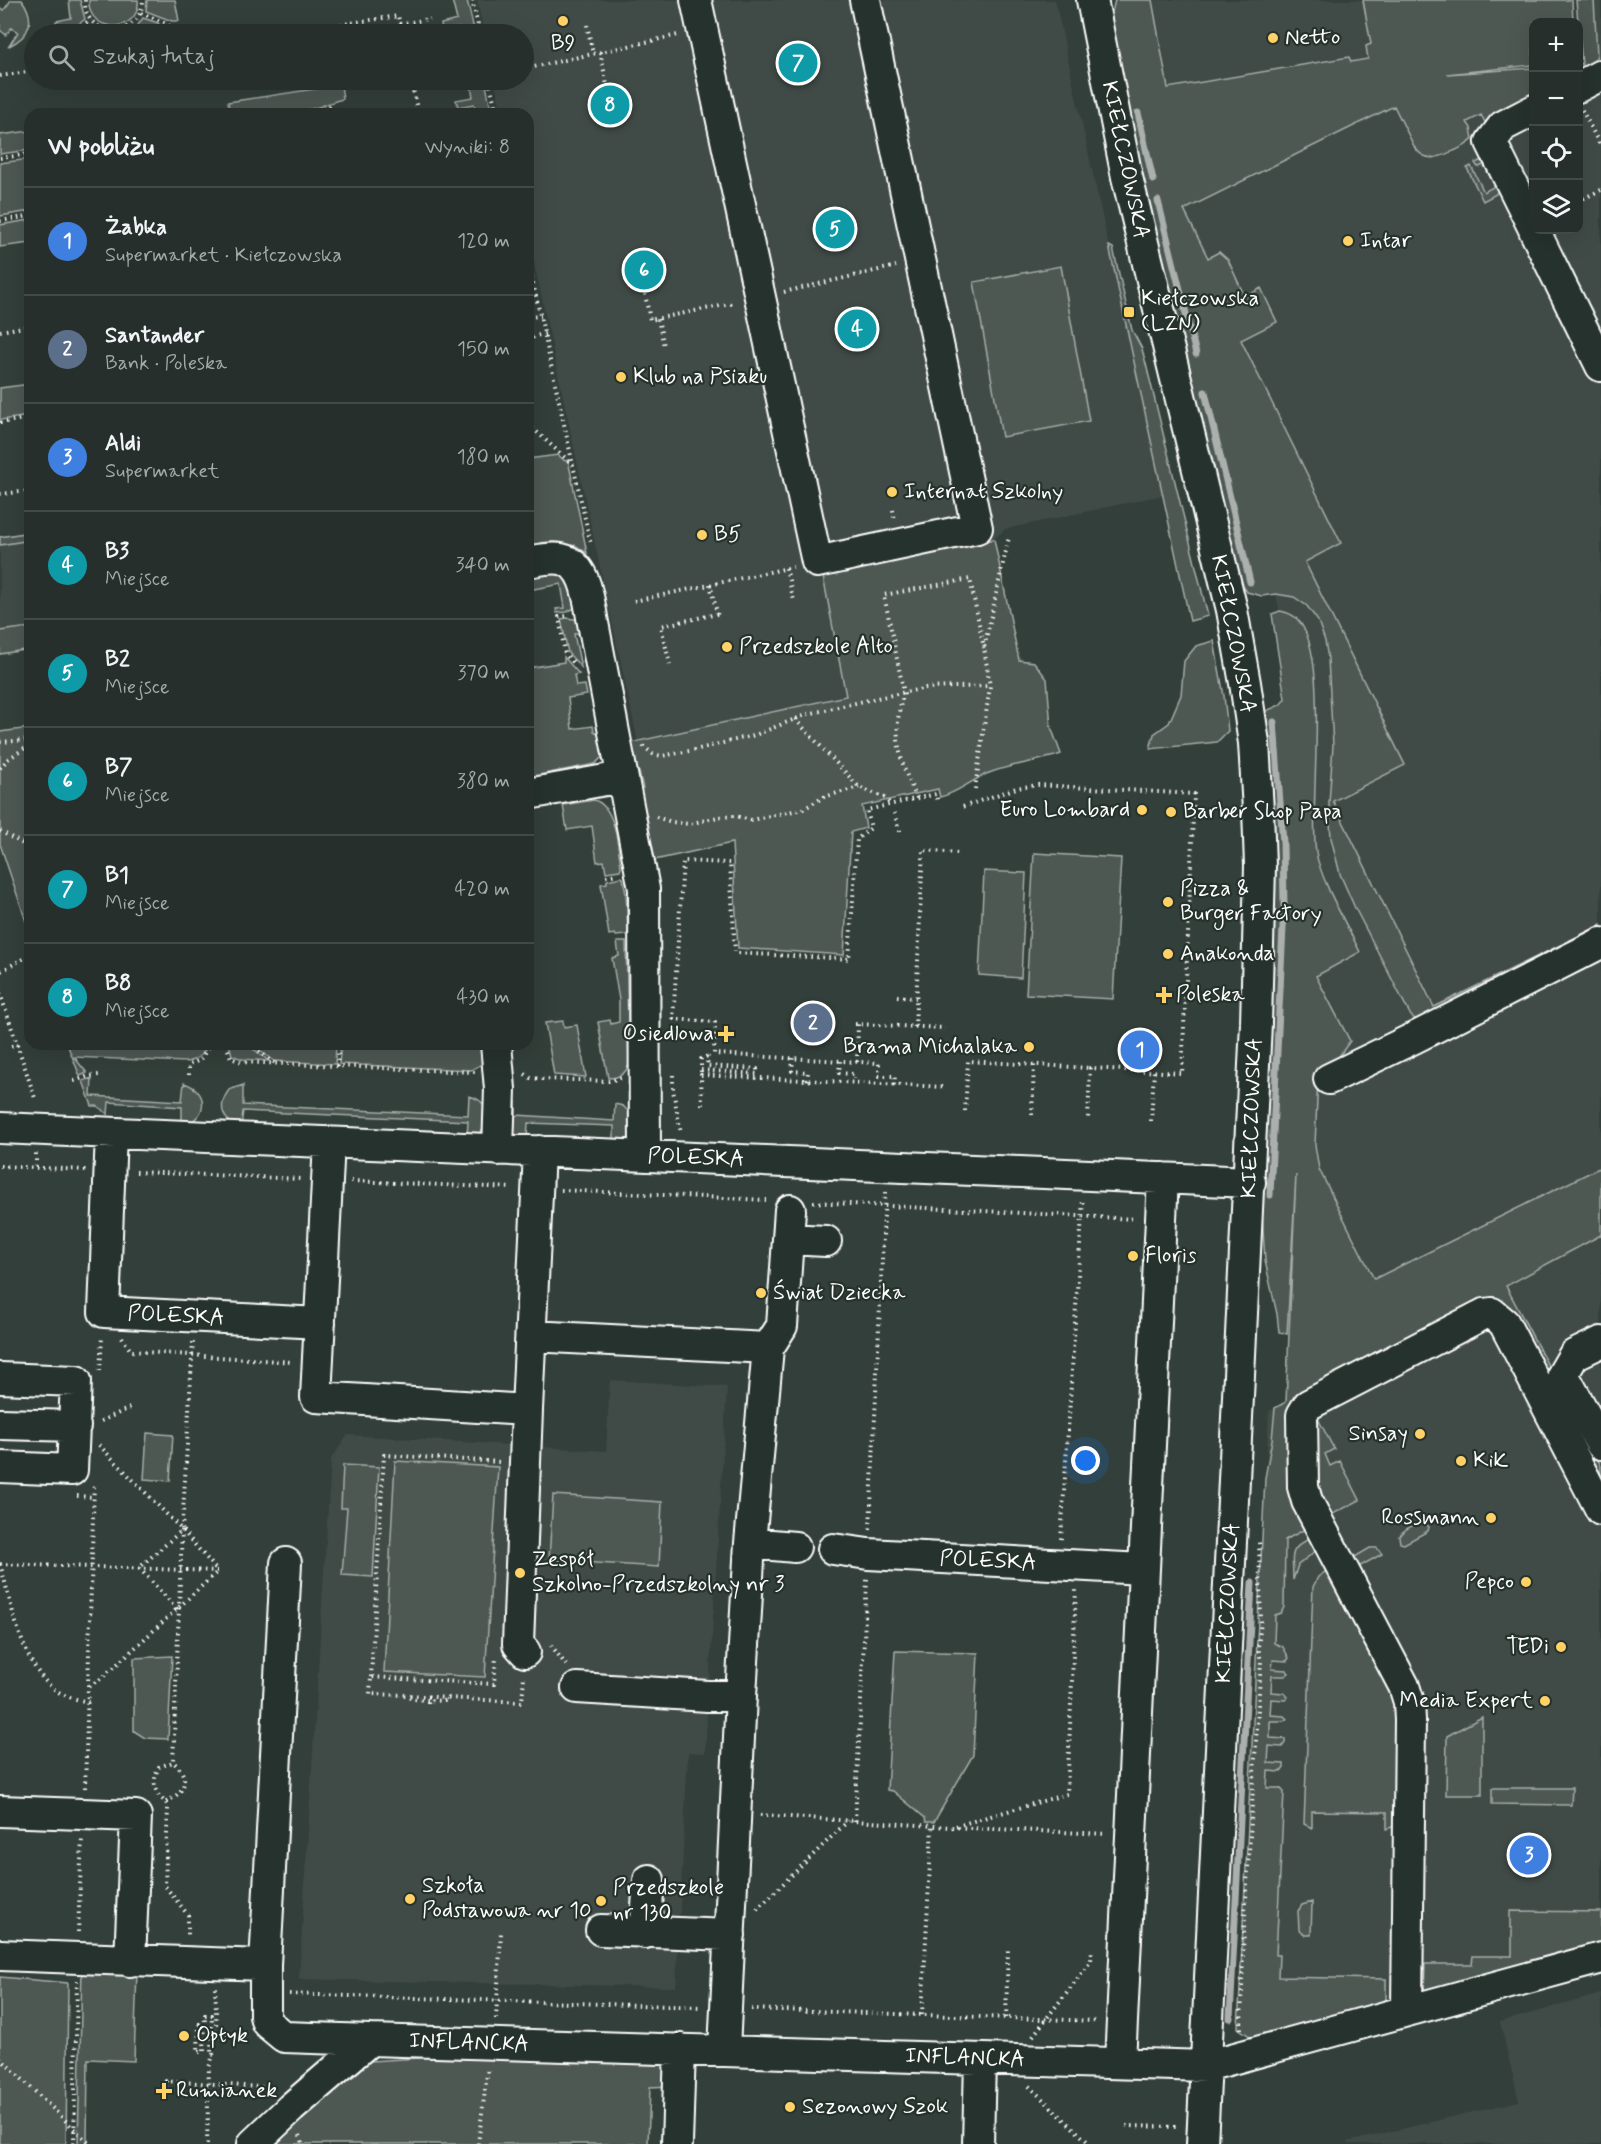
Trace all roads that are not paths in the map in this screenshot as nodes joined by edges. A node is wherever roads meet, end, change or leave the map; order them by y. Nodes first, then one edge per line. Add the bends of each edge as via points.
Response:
1 (696, 0) edge
2 (865, 0) edge
3 (1092, 0) edge
4 (1601, 75) edge
5 (1583, 94) edge
6 (1529, 112) edge
7 (1529, 219) edge
8 (1536, 234) edge
9 (1601, 366) edge
10 (534, 561) edge
11 (619, 763) junction
12 (534, 792) edge
13 (1601, 943) edge
14 (497, 1050) edge
15 (1329, 1079) dead end
16 (0, 1128) edge
17 (111, 1133) junction
18 (329, 1142) junction
19 (498, 1150) junction
20 (539, 1151) junction
21 (645, 1156) junction
22 (1163, 1178) junction
23 (1250, 1182) junction
24 (786, 1203) road end
25 (788, 1239) junction
26 (826, 1241) dead end
27 (320, 1323) junction
28 (531, 1336) junction
29 (1601, 1342) edge
30 (768, 1348) junction
31 (0, 1377) edge
32 (527, 1410) junction
33 (86, 1419) junction
34 (0, 1424) edge
35 (1601, 1444) edge
36 (0, 1467) edge
37 (1601, 1510) edge
38 (750, 1543) junction
39 (795, 1546) dead end
40 (833, 1549) dead end
41 (286, 1563) dead end
42 (1143, 1569) junction
43 (521, 1651) road end
44 (577, 1688) road end
45 (741, 1696) junction
46 (0, 1811) edge
47 (649, 1880) dead end
48 (601, 1930) dead end
49 (645, 1932) junction
50 (730, 1935) junction
51 (0, 1956) edge
52 (1601, 1958) edge
53 (130, 1961) junction
54 (265, 1979) junction
55 (1407, 2011) junction
56 (370, 2040) junction
57 (680, 2049) junction
58 (724, 2050) junction
59 (1004, 2060) junction
60 (1120, 2062) junction
61 (1206, 2066) junction
62 (1192, 2136) edge
63 (253, 2144) edge
64 (677, 2144) edge
65 (978, 2144) edge

1 - 2 street via 817,562 977,528
3 - 23 street, KIEŁCZOWSKA via 1127,177 1232,610 1254,743 1260,867
4 - 5 street
6 - 7 street via 1503,126 1491,142
8 - 9 street
10 - 11 street via 562,559 574,564 580,573 587,592
11 - 12 street
11 - 21 street via 644,889
13 - 15 street
14 - 19 street
16 - 17 street, POLESKA
17 - 18 street, POLESKA
17 - 27 street, POLESKA via 104,1312
18 - 19 street, POLESKA
18 - 27 street
19 - 20 street, POLESKA
20 - 21 street, POLESKA
20 - 28 street
21 - 22 street, POLESKA
22 - 23 street, POLESKA
22 - 42 street
23 - 61 street, KIEŁCZOWSKA
24 - 25 street
25 - 26 street
25 - 30 street via 782,1326
27 - 32 street via 316,1397
28 - 30 street
28 - 32 street
29 - 35 street via 1574,1355 1563,1374
30 - 38 street
31 - 33 street via 76,1381
32 - 43 street
33 - 34 street
33 - 36 street via 72,1470
37 - 55 street via 1504,1323 1492,1313 1308,1405 1302,1415 1303,1487 1307,1501 1409,1702
38 - 39 street
38 - 45 street
40 - 42 street, POLESKA
41 - 54 street
42 - 60 street
44 - 45 street
45 - 50 street
46 - 53 street via 136,1816
47 - 49 street
48 - 49 street
49 - 50 street
50 - 58 street
51 - 53 street
52 - 55 street, INFLANCKA
53 - 54 street via 186,1963
54 - 56 street, INFLANCKA via 267,2023 284,2037
55 - 61 street, INFLANCKA
56 - 57 street, INFLANCKA
56 - 63 street
57 - 58 street, INFLANCKA
57 - 64 street
58 - 59 street, INFLANCKA
59 - 60 street, INFLANCKA
59 - 65 street
60 - 61 street, INFLANCKA
61 - 62 street, KIEŁCZOWSKA

